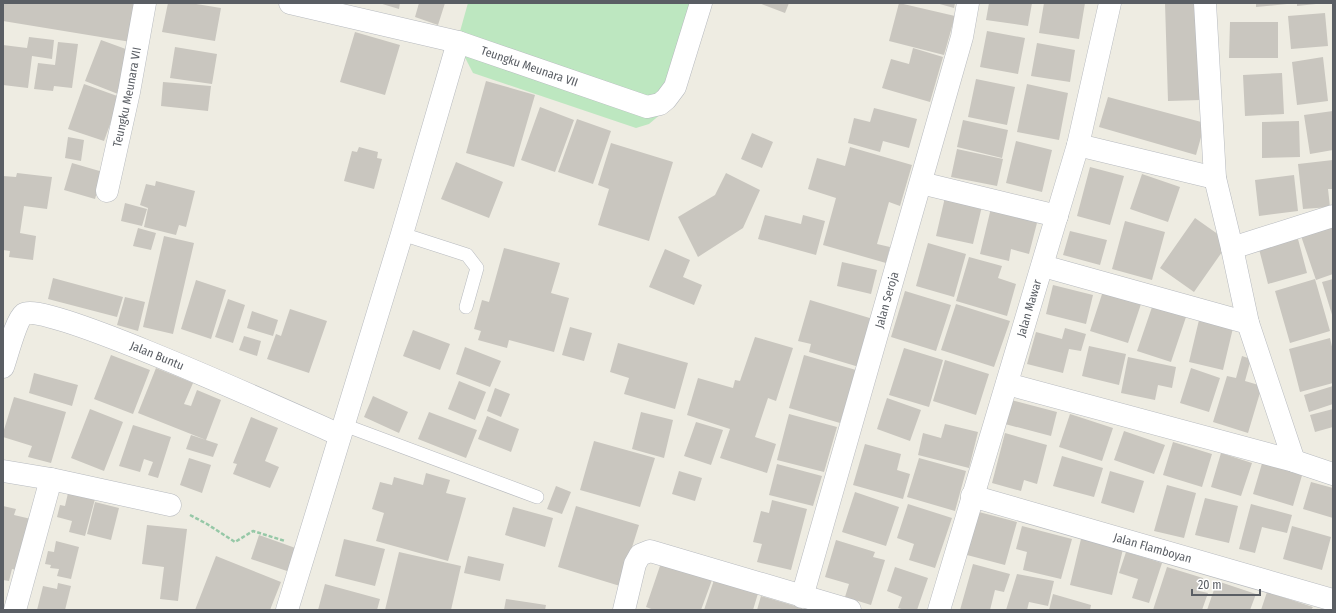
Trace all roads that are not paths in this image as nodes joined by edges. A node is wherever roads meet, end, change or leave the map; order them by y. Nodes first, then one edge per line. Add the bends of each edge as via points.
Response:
1 (145, 3) edge
2 (290, 3) edge
3 (701, 3) edge
4 (968, 3) edge
5 (1110, 3) edge
6 (1205, 3) edge
7 (458, 42) junction
8 (1078, 145) junction
9 (1215, 178) junction
10 (921, 183) junction
11 (107, 191) dead end
12 (1057, 216) junction
13 (1333, 216) edge
14 (402, 234) junction
15 (1232, 248) junction
16 (1043, 266) junction
17 (466, 307) dead end
18 (1248, 323) junction
19 (3, 367) edge
20 (1007, 384) junction
21 (342, 430) junction
22 (1294, 461) junction
23 (3, 471) edge
24 (1333, 474) edge
25 (51, 479) junction
26 (972, 496) junction
27 (537, 497) dead end
28 (170, 505) road end
29 (802, 597) junction
30 (1333, 600) edge
31 (14, 610) edge
32 (287, 610) edge
33 (624, 610) edge
34 (850, 610) edge
35 (939, 610) edge

1 - 11 street, Teungku Meunara VII
2 - 7 street, Teungku Meunara VII
3 - 7 street, Teungku Meunara VII via 675,87 660,104 647,107
4 - 10 street, Jalan Seroja via 962,37
5 - 8 street, Jalan Mawar
6 - 9 street
7 - 14 street
8 - 9 street
8 - 12 street, Jalan Mawar
9 - 15 street
10 - 12 street
10 - 29 street, Jalan Seroja
12 - 16 street, Jalan Mawar
13 - 15 street
14 - 17 lane via 467,255 477,268
14 - 21 street
15 - 18 street
16 - 18 street
16 - 20 street, Jalan Mawar
18 - 22 street
19 - 21 street, Jalan Buntu via 18,320 25,313 46,314 157,354
20 - 22 street
20 - 26 street, Jalan Mawar
21 - 27 lane
21 - 32 street
22 - 24 street
23 - 25 street
25 - 28 street
25 - 31 street
26 - 30 street, Jalan Flamboyan
26 - 35 street, Jalan Mawar
29 - 33 street via 650,551 640,555 635,564
29 - 34 street

